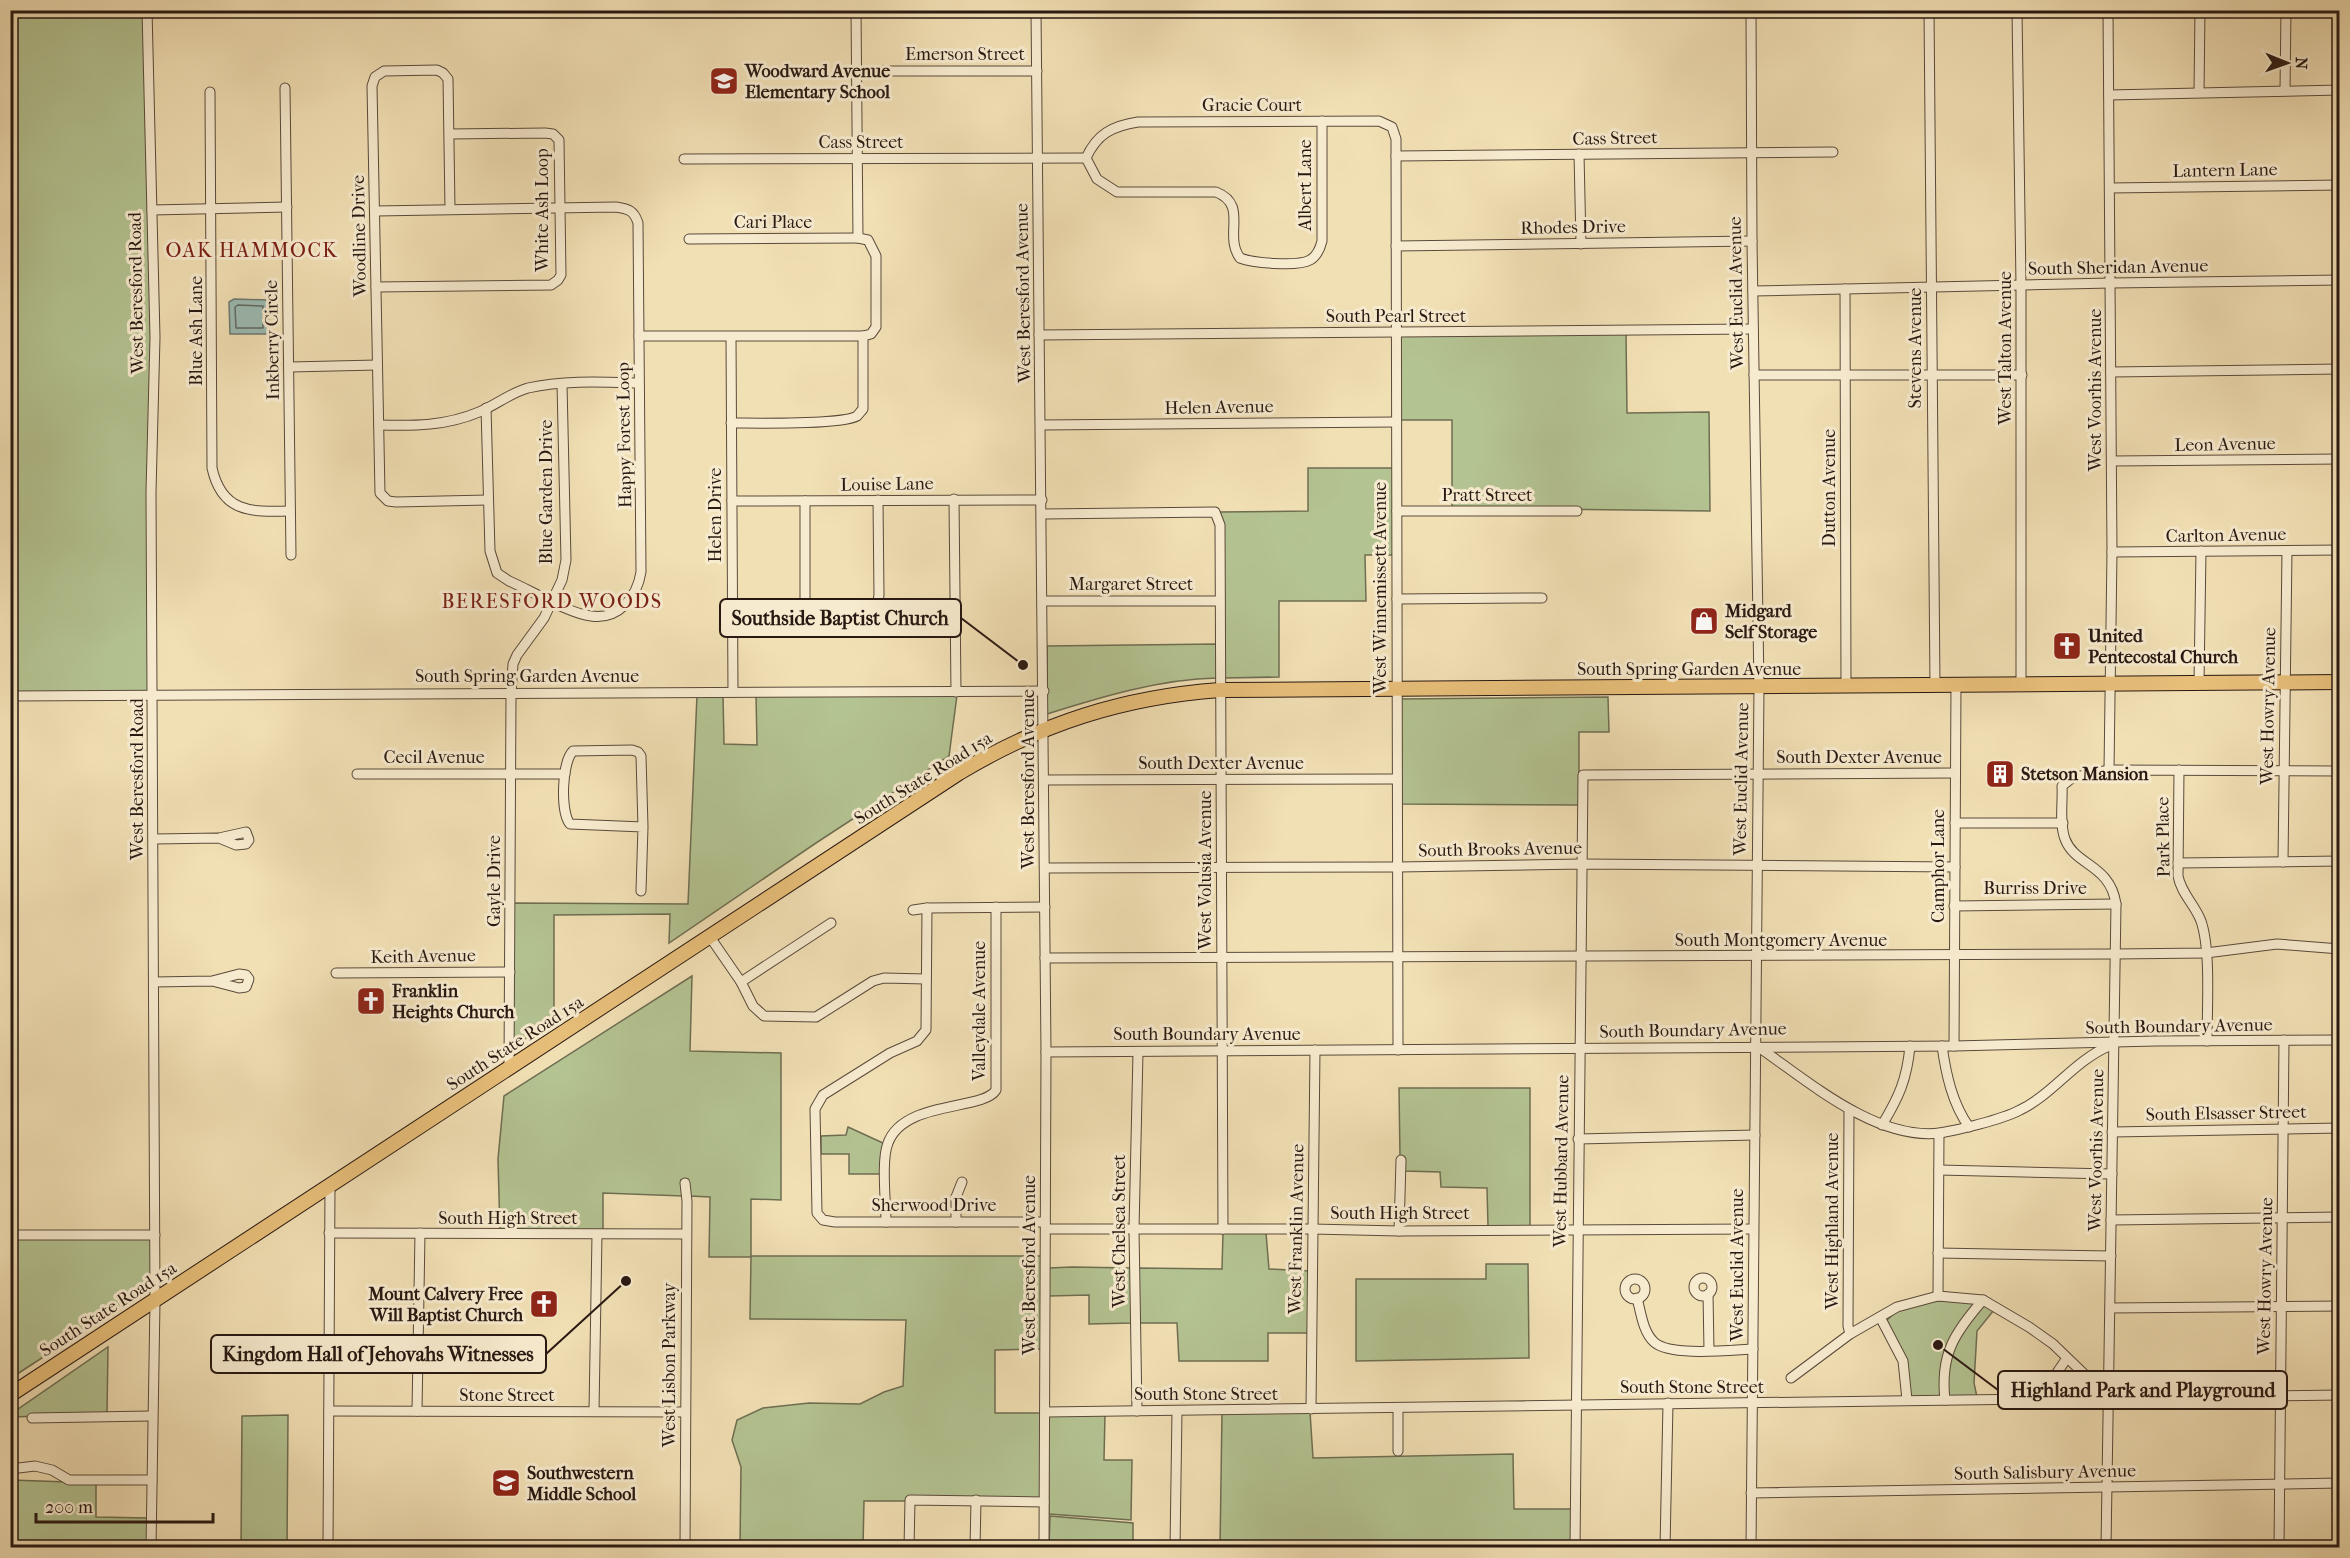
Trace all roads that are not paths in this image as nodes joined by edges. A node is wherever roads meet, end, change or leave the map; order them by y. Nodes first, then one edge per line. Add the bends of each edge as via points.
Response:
1 (147, 10) edge
2 (856, 10) edge
3 (1036, 10) edge
4 (1751, 10) edge
5 (1929, 10) edge
6 (2017, 10) edge
7 (2108, 10) edge
8 (2200, 10) edge
9 (2286, 10) edge
10 (856, 71) junction
11 (1037, 71) junction
12 (285, 88) dead end
13 (2285, 90) junction
14 (2340, 90) edge
15 (210, 92) dead end
16 (2199, 92) junction
17 (2109, 95) junction
18 (1322, 121) junction
19 (1392, 127) joint
20 (450, 134) junction
21 (1751, 152) junction
22 (1833, 152) dead end
23 (1579, 154) junction
24 (1396, 156) junction
25 (1038, 158) junction
26 (1086, 158) junction
27 (684, 159) dead end
28 (857, 159) junction
29 (2340, 185) edge
30 (2110, 188) junction
31 (287, 207) junction
32 (211, 208) junction
33 (450, 209) junction
34 (560, 209) junction
35 (152, 210) junction
36 (376, 212) junction
37 (858, 238) junction
38 (689, 239) dead end
39 (1752, 242) junction
40 (1581, 244) junction
41 (1396, 246) junction
42 (2340, 280) edge
43 (2111, 283) junction
44 (2021, 285) junction
45 (376, 287) junction
46 (1932, 287) junction
47 (1845, 289) junction
48 (1753, 291) junction
49 (1753, 329) junction
50 (1396, 333) junction
51 (1039, 335) junction
52 (639, 336) junction
53 (863, 336) junction
54 (731, 337) junction
55 (376, 365) junction
56 (290, 367) junction
57 (2340, 369) edge
58 (2111, 372) junction
59 (1754, 375) junction
60 (1845, 375) junction
61 (2022, 375) junction
62 (1932, 376) junction
63 (638, 383) junction
64 (562, 384) junction
65 (486, 408) junction
66 (1396, 422) junction
67 (731, 423) junction
68 (379, 425) junction
69 (1041, 425) junction
70 (2340, 459) edge
71 (2112, 461) junction
72 (954, 499) junction
73 (488, 500) junction
74 (878, 500) junction
75 (1042, 500) junction
76 (732, 501) junction
77 (805, 501) junction
78 (290, 511) junction
79 (1396, 511) junction
80 (1577, 511) dead end
81 (1043, 514) junction
82 (2287, 550) junction
83 (2340, 550) edge
84 (2200, 551) junction
85 (2112, 552) junction
86 (291, 555) dead end
87 (1542, 598) dead end
88 (1397, 599) junction
89 (551, 600) junction
90 (1043, 601) junction
91 (1220, 601) junction
92 (733, 615) junction
93 (805, 615) junction
94 (2340, 682) edge
95 (2199, 683) junction
96 (2285, 683) junction
97 (2110, 684) junction
98 (1935, 685) junction
99 (1956, 685) junction
100 (2021, 685) junction
101 (1846, 686) junction
102 (1759, 687) junction
103 (1397, 688) junction
104 (1220, 690) junction
105 (1044, 691) junction
106 (733, 692) junction
107 (956, 692) junction
108 (511, 694) junction
109 (10, 696) edge
110 (153, 696) junction
111 (1043, 729) junction
112 (2109, 770) junction
113 (2179, 770) junction
114 (2284, 771) junction
115 (2340, 771) edge
116 (511, 773) junction
117 (1955, 773) junction
118 (357, 774) dead end
119 (565, 774) junction
120 (1757, 774) junction
121 (1583, 775) joint
122 (1221, 779) junction
123 (1397, 779) junction
124 (1044, 780) junction
125 (1955, 823) junction
126 (2063, 823) junction
127 (643, 826) junction
128 (219, 838) dead end
129 (154, 840) junction
130 (2340, 861) edge
131 (2283, 862) junction
132 (2178, 863) junction
133 (1582, 864) junction
134 (1756, 866) junction
135 (1221, 867) junction
136 (1398, 867) junction
137 (1955, 867) junction
138 (1045, 868) junction
139 (641, 891) dead end
140 (2116, 904) junction
141 (1954, 906) junction
142 (996, 907) junction
143 (1045, 907) junction
144 (927, 908) junction
145 (913, 910) dead end
146 (831, 922) dead end
147 (710, 937) junction
148 (2340, 949) edge
149 (2205, 953) junction
150 (2115, 954) junction
151 (1581, 956) junction
152 (1757, 956) junction
153 (1954, 956) junction
154 (1398, 957) junction
155 (1045, 958) junction
156 (1222, 958) junction
157 (510, 972) junction
158 (336, 973) dead end
159 (926, 979) junction
160 (212, 981) dead end
161 (154, 982) junction
162 (741, 982) junction
163 (2284, 1040) junction
164 (2340, 1040) edge
165 (2207, 1041) junction
166 (2114, 1044) junction
167 (1757, 1046) junction
168 (1910, 1046) junction
169 (1942, 1046) junction
170 (1954, 1046) junction
171 (1579, 1048) junction
172 (1315, 1050) junction
173 (1398, 1050) junction
174 (1221, 1051) junction
175 (1046, 1052) junction
176 (1138, 1052) junction
177 (509, 1068) junction
178 (1849, 1109) junction
179 (1882, 1125) junction
180 (1969, 1127) junction
181 (2340, 1128) edge
182 (2283, 1129) junction
183 (2112, 1132) junction
184 (1939, 1133) junction
185 (1755, 1135) junction
186 (1578, 1139) junction
187 (1401, 1160) dead end
188 (1939, 1170) junction
189 (2112, 1174) junction
190 (962, 1182) dead end
191 (685, 1183) dead end
192 (330, 1186) junction
193 (2282, 1218) junction
194 (2340, 1218) edge
195 (2111, 1220) junction
196 (886, 1222) junction
197 (956, 1222) junction
198 (1046, 1225) junction
199 (1134, 1229) junction
200 (1223, 1229) junction
201 (1312, 1229) junction
202 (1576, 1229) junction
203 (1753, 1229) junction
204 (1399, 1231) junction
205 (329, 1233) junction
206 (420, 1233) junction
207 (155, 1234) junction
208 (686, 1234) junction
209 (10, 1235) edge
210 (597, 1235) junction
211 (1938, 1253) junction
212 (2111, 1256) junction
213 (1708, 1294) dead end
214 (1938, 1296) junction
215 (1637, 1299) dead end
216 (1983, 1300) junction
217 (155, 1301) junction
218 (2340, 1306) edge
219 (2110, 1308) junction
220 (2282, 1308) junction
221 (1880, 1317) junction
222 (1850, 1334) junction
223 (1753, 1349) junction
224 (1709, 1350) junction
225 (2067, 1358) junction
226 (1791, 1377) dead end
227 (10, 1395) edge
228 (2340, 1395) edge
229 (2281, 1396) junction
230 (2109, 1398) junction
231 (2039, 1399) junction
232 (1907, 1400) junction
233 (1945, 1400) junction
234 (1668, 1403) junction
235 (1752, 1404) junction
236 (1576, 1405) junction
237 (1398, 1408) junction
238 (1311, 1409) junction
239 (329, 1411) junction
240 (417, 1411) junction
241 (1137, 1411) junction
242 (1177, 1411) junction
243 (594, 1412) junction
244 (685, 1412) junction
245 (1045, 1412) junction
246 (151, 1416) junction
247 (32, 1418) dead end
248 (1398, 1451) dead end
249 (10, 1469) edge
250 (152, 1480) junction
251 (2280, 1484) junction
252 (2340, 1484) edge
253 (2107, 1488) junction
254 (1751, 1493) junction
255 (976, 1500) junction
256 (1044, 1502) junction
257 (151, 1548) edge
258 (328, 1548) edge
259 (686, 1548) edge
260 (909, 1548) edge
261 (975, 1548) edge
262 (1044, 1548) edge
263 (1175, 1548) edge
264 (1575, 1548) edge
265 (1665, 1548) edge
266 (1751, 1548) edge
267 (2106, 1548) edge
268 (2279, 1548) edge

1 - 35 street, West Beresford Road
2 - 10 street
3 - 11 street, West Beresford Avenue
4 - 21 street, West Euclid Avenue
5 - 46 street, Stevens Avenue
6 - 44 street, West Talton Avenue
7 - 17 street, West Voorhis Avenue
8 - 16 street
9 - 13 street
10 - 11 street, Emerson Street
10 - 28 street
11 - 25 street, West Beresford Avenue
12 - 31 street, Inkberry Circle
13 - 14 street
13 - 16 street
15 - 32 street, Blue Ash Lane
16 - 17 street
17 - 30 street, West Voorhis Avenue
18 - 19 street, Gracie Court via 1379,122
18 - 26 street, Gracie Court via 1138,122 1111,128 1098,138
18 - 26 street, Albert Lane via 1322,241 1312,260 1303,262 1250,262 1240,258 1233,244 1233,210 1227,196 1216,192 1117,192 1097,179
19 - 24 street, West Winnemissett Avenue
20 - 33 street, Woodline Drive
20 - 34 street, White Ash Loop via 553,134 560,149
20 - 36 street, Woodline Drive via 448,79 443,73 384,71 375,77 372,86
21 - 22 street, Cass Street
21 - 23 street, Cass Street
21 - 39 street, West Euclid Avenue
23 - 24 street, Cass Street
23 - 40 street
24 - 41 street, West Winnemissett Avenue
25 - 26 street
25 - 28 street, Cass Street
25 - 51 street, West Beresford Avenue
27 - 28 street, Cass Street
28 - 37 street
29 - 30 street, Lantern Lane
30 - 43 street, West Voorhis Avenue
31 - 32 street
31 - 56 street, Inkberry Circle
32 - 35 street
32 - 78 street, Blue Ash Lane via 215,482 227,499 244,508
33 - 34 street, Happy Forest Loop
33 - 36 street, Happy Forest Loop
34 - 45 street, White Ash Loop via 561,275 551,285
34 - 52 street, Happy Forest Loop via 616,207 635,214
35 - 110 street, West Beresford Road
36 - 45 street, Woodline Drive
37 - 38 street, Cari Place
37 - 53 street via 868,240 876,256 876,327
39 - 40 street, Rhodes Drive
39 - 48 street, West Euclid Avenue
40 - 41 street, Rhodes Drive
41 - 50 street, West Winnemissett Avenue
42 - 43 street, South Sheridan Avenue
43 - 44 street, South Sheridan Avenue
43 - 58 street, West Voorhis Avenue
44 - 46 street, South Sheridan Avenue
44 - 61 street, West Talton Avenue
45 - 55 street, Woodline Drive
46 - 47 street, South Sheridan Avenue
46 - 62 street, Stevens Avenue
47 - 48 street, South Sheridan Avenue
47 - 60 street, Dutton Avenue
48 - 49 street, West Euclid Avenue
49 - 50 street, South Pearl Street
49 - 59 street, West Euclid Avenue
50 - 51 street, South Pearl Street
50 - 66 street, West Winnemissett Avenue
51 - 69 street, West Beresford Avenue
52 - 54 street
52 - 63 street, Happy Forest Loop
53 - 54 street
53 - 67 street via 863,409 858,416 805,422
54 - 67 street, Helen Drive
55 - 56 street
55 - 68 street, Woodline Drive
56 - 78 street, Inkberry Circle
57 - 58 street
58 - 71 street, West Voorhis Avenue
59 - 60 street
59 - 102 street, West Euclid Avenue
60 - 62 street
60 - 101 street, Dutton Avenue
61 - 62 street
61 - 100 street, West Talton Avenue
62 - 98 street, Stevens Avenue
63 - 64 street
63 - 89 street, Happy Forest Loop via 641,572 636,594 621,608 602,616 590,616
64 - 65 street via 513,393
64 - 89 street, Blue Garden Drive via 566,560 562,580
65 - 68 street via 447,423
65 - 73 street, Happy Forest Loop
66 - 69 street, Helen Avenue
66 - 79 street, West Winnemissett Avenue
67 - 76 street, Helen Drive
68 - 73 street, Woodline Drive via 382,497 396,502
69 - 75 street, West Beresford Avenue
70 - 71 street, Leon Avenue
71 - 85 street, West Voorhis Avenue
72 - 74 street, Louise Lane
72 - 75 street, Louise Lane
72 - 107 street
73 - 89 street, Happy Forest Loop via 490,550 497,573
74 - 77 street, Louise Lane
74 - 93 street via 877,607 860,615
75 - 81 street, West Beresford Avenue
76 - 77 street, Louise Lane
76 - 92 street, Helen Drive
77 - 93 street
78 - 86 street, Inkberry Circle
79 - 80 street, Pratt Street
79 - 88 street, West Winnemissett Avenue
81 - 90 street, West Beresford Avenue
81 - 91 street, West Volusia Avenue via 1215,512 1220,525
82 - 83 street, Carlton Avenue
82 - 84 street, Carlton Avenue
82 - 96 street, West Howry Avenue
84 - 85 street, Carlton Avenue
84 - 95 street
85 - 97 street, West Voorhis Avenue
87 - 88 street
88 - 103 street, West Winnemissett Avenue
89 - 108 street, Blue Garden Drive via 544,618 513,664
90 - 91 street, Margaret Street
90 - 105 street, West Beresford Avenue
91 - 104 street, West Volusia Avenue
92 - 93 street
92 - 106 street, Helen Drive
94 - 96 highway, South Spring Garden Avenue
95 - 96 highway, South Spring Garden Avenue
95 - 97 highway, South Spring Garden Avenue
96 - 114 street, West Howry Avenue
97 - 100 highway, South Spring Garden Avenue
97 - 112 street, West Voorhis Avenue
98 - 99 highway, South Spring Garden Avenue
98 - 101 highway, South Spring Garden Avenue
99 - 100 highway, South Spring Garden Avenue
99 - 117 street, Camphor Lane
101 - 102 highway, South Spring Garden Avenue
102 - 103 highway, South Spring Garden Avenue
102 - 120 street, West Euclid Avenue
103 - 104 highway, South Spring Garden Avenue
103 - 123 street, West Winnemissett Avenue
104 - 111 highway, South Spring Garden Avenue via 1131,702
104 - 122 street, West Volusia Avenue
105 - 107 street, South Spring Garden Avenue
105 - 111 street, West Beresford Avenue
106 - 107 street, South Spring Garden Avenue
106 - 108 street, South Spring Garden Avenue
108 - 110 street, South Spring Garden Avenue
108 - 116 street, Gayle Drive
109 - 110 street, South Spring Garden Avenue
110 - 129 street, West Beresford Road
111 - 124 street, West Beresford Avenue
111 - 147 highway, South State Road 15a via 959,773
112 - 113 street
112 - 126 street, West Voorhis Avenue via 2071,778 2062,786
113 - 114 street
113 - 132 street, Park Place
114 - 115 street
114 - 131 street, West Howry Avenue
116 - 118 street, Cecil Avenue
116 - 119 street, Cecil Avenue
116 - 157 street, Gayle Drive
117 - 120 street, South Dexter Avenue
117 - 125 street, Camphor Lane
119 - 127 street via 564,811 570,824
119 - 127 street via 568,756 573,751 638,752 643,763
120 - 121 street, South Dexter Avenue
120 - 134 street, West Euclid Avenue
121 - 133 street, West Hubbard Avenue
122 - 123 street, South Dexter Avenue
122 - 124 street, South Dexter Avenue
122 - 135 street, West Volusia Avenue
123 - 136 street, West Winnemissett Avenue
124 - 138 street, West Beresford Avenue
125 - 126 street
125 - 137 street, Camphor Lane
126 - 140 street, West Voorhis Avenue via 2065,840 2108,880
127 - 139 street
128 - 129 street
129 - 161 street, West Beresford Road
130 - 131 street
131 - 132 street
132 - 149 street, Park Place via 2180,885 2200,920
133 - 134 street, South Brooks Avenue
133 - 136 street, South Brooks Avenue
133 - 151 street, West Hubbard Avenue
134 - 137 street, South Brooks Avenue
134 - 152 street, West Euclid Avenue
135 - 136 street, South Brooks Avenue
135 - 138 street, South Brooks Avenue
135 - 156 street, West Volusia Avenue
136 - 154 street, West Winnemissett Avenue
137 - 141 street, Camphor Lane
138 - 143 street, West Beresford Avenue
140 - 141 street, Burriss Drive
140 - 150 street, West Voorhis Avenue
141 - 153 street, Camphor Lane
142 - 143 street
142 - 144 street
142 - 196 street, Valleydale Avenue via 996,1090 986,1099 927,1112 892,1135 886,1151
143 - 155 street, West Beresford Avenue
144 - 145 street
144 - 159 street
146 - 162 street
147 - 162 street
147 - 177 highway, South State Road 15a
148 - 149 street, South Montgomery Avenue via 2277,944
149 - 150 street, South Montgomery Avenue
149 - 165 street, Park Place
150 - 153 street, South Montgomery Avenue
150 - 166 street, West Voorhis Avenue
151 - 152 street, South Montgomery Avenue
151 - 154 street, South Montgomery Avenue
151 - 171 street, West Hubbard Avenue
152 - 153 street, South Montgomery Avenue
152 - 167 street, West Euclid Avenue
153 - 170 street, Camphor Lane
154 - 156 street, South Montgomery Avenue
154 - 173 street, West Winnemissett Avenue
155 - 156 street, South Montgomery Avenue
155 - 175 street, West Beresford Avenue
156 - 174 street, West Volusia Avenue
157 - 158 street, Keith Avenue
157 - 177 street, Gayle Drive
159 - 162 street via 873,981 816,1017 764,1016 753,1006
159 - 196 street, Sherwood Drive via 926,1030 917,1041 847,1079 823,1095 815,1109 817,1213 823,1220
160 - 161 street
161 - 207 street, West Beresford Road
163 - 164 street, South Boundary Avenue
163 - 165 street, South Boundary Avenue
163 - 182 street, West Howry Avenue
165 - 166 street, South Boundary Avenue
166 - 170 street, South Boundary Avenue
166 - 180 street via 2092,1053 2020,1110
166 - 183 street, West Voorhis Avenue
167 - 168 street, South Boundary Avenue
167 - 171 street, South Boundary Avenue
167 - 178 street
167 - 185 street, West Euclid Avenue
168 - 169 street, South Boundary Avenue
168 - 179 street via 1907,1074
169 - 170 street, South Boundary Avenue
169 - 180 street via 1951,1090
171 - 173 street, South Boundary Avenue
171 - 186 street, West Hubbard Avenue
172 - 173 street, South Boundary Avenue
172 - 174 street, South Boundary Avenue
172 - 201 street, West Franklin Avenue
174 - 176 street, South Boundary Avenue
174 - 200 street, West Volusia Avenue
175 - 176 street, South Boundary Avenue
175 - 198 street, West Beresford Avenue
176 - 199 street, West Chelsea Street
177 - 192 highway, South State Road 15a
178 - 179 street
178 - 222 street, West Highland Avenue
179 - 184 street
180 - 184 street
181 - 182 street, South Elsasser Street
182 - 183 street, South Elsasser Street
182 - 193 street, West Howry Avenue
183 - 189 street, West Voorhis Avenue
184 - 188 street
185 - 186 street
185 - 203 street, West Euclid Avenue
186 - 202 street, West Hubbard Avenue
187 - 204 street
188 - 189 street
188 - 211 street
189 - 195 street, West Voorhis Avenue
190 - 197 street via 956,1197
191 - 208 street, West Lisbon Parkway
192 - 205 street
192 - 217 highway, South State Road 15a
193 - 194 street
193 - 195 street
193 - 220 street, West Howry Avenue
195 - 212 street, West Voorhis Avenue
196 - 197 street, Sherwood Drive
197 - 198 street, Sherwood Drive
198 - 199 street, South High Street
198 - 245 street, West Beresford Avenue
199 - 200 street, South High Street
199 - 241 street, West Chelsea Street
200 - 201 street, South High Street
201 - 204 street, South High Street
201 - 238 street, West Franklin Avenue
202 - 203 street, South High Street
202 - 204 street, South High Street
202 - 236 street, West Hubbard Avenue
203 - 223 street, West Euclid Avenue
205 - 206 street, South High Street
205 - 239 street
206 - 210 street, South High Street
206 - 240 street
207 - 209 street
207 - 217 street, West Beresford Road
208 - 210 street, South High Street
208 - 244 street, West Lisbon Parkway
210 - 243 street
211 - 212 street
211 - 214 street
212 - 219 street, West Voorhis Avenue
213 - 224 street
214 - 216 street
214 - 221 street via 1897,1307
215 - 224 street via 1646,1330 1655,1343 1670,1350
216 - 225 street via 2030,1327
216 - 233 street via 1961,1324 1947,1354
217 - 227 highway, South State Road 15a
217 - 246 street, West Beresford Road
218 - 220 street
219 - 220 street
219 - 230 street, West Voorhis Avenue
220 - 229 street, West Howry Avenue
221 - 222 street
221 - 232 street via 1903,1361
222 - 226 street
223 - 224 street
223 - 235 street, West Euclid Avenue
225 - 230 street
225 - 231 street
228 - 229 street, South Stone Street
229 - 230 street, South Stone Street
229 - 251 street, West Howry Avenue
230 - 231 street, South Stone Street
230 - 253 street, West Voorhis Avenue
231 - 233 street, South Stone Street
232 - 233 street, South Stone Street
232 - 235 street, South Stone Street
234 - 235 street, South Stone Street
234 - 236 street, South Stone Street
234 - 265 street
235 - 254 street, West Euclid Avenue
236 - 237 street, South Stone Street
236 - 264 street, West Hubbard Avenue
237 - 238 street, South Stone Street
237 - 248 street
238 - 242 street, South Stone Street
239 - 240 street, Stone Street
239 - 258 street
240 - 243 street, Stone Street
241 - 242 street, South Stone Street
241 - 245 street, South Stone Street
242 - 263 street
243 - 244 street, Stone Street
244 - 259 street, West Lisbon Parkway
245 - 256 street, West Beresford Avenue
246 - 247 street
246 - 250 street, West Beresford Road
249 - 250 street via 35,1466 69,1480
250 - 257 street, West Beresford Road
251 - 252 street, South Salisbury Avenue
251 - 253 street, South Salisbury Avenue
251 - 268 street, West Howry Avenue
253 - 254 street, South Salisbury Avenue
253 - 267 street, West Voorhis Avenue
254 - 266 street, West Euclid Avenue
255 - 256 street
255 - 260 street via 910,1500
255 - 261 street
256 - 262 street, West Beresford Avenue

